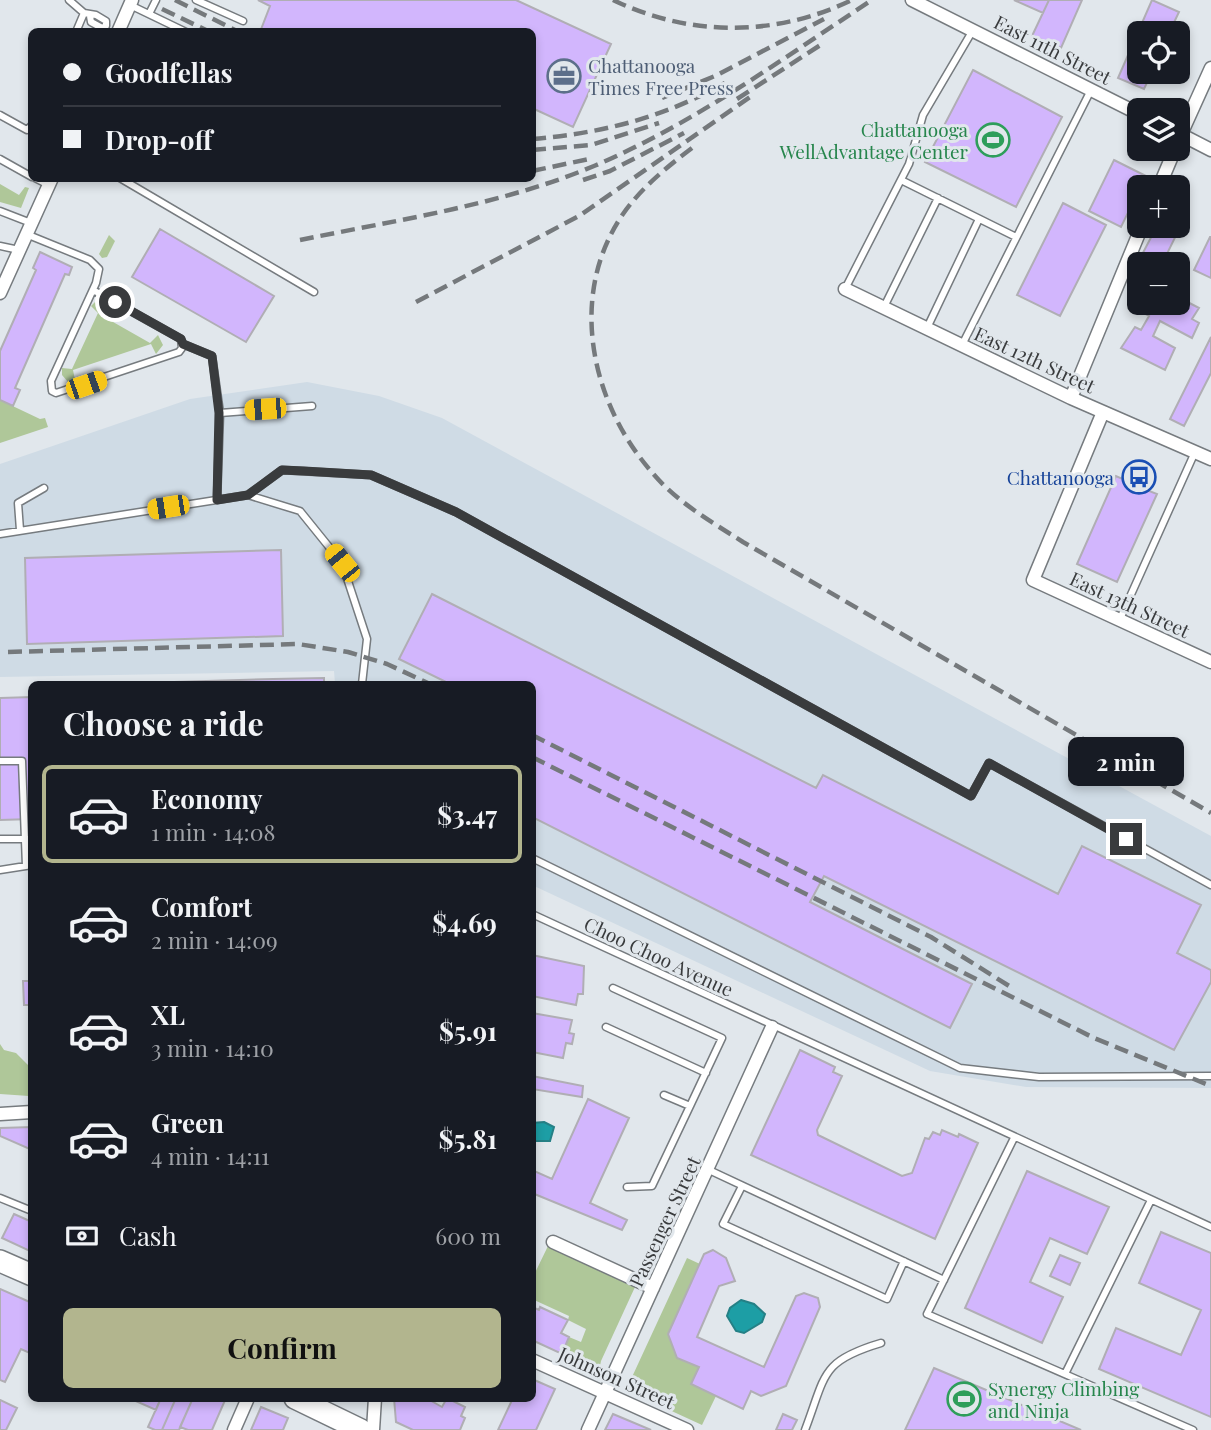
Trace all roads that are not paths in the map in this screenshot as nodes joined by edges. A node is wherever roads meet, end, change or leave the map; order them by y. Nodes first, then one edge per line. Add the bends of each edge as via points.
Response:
1 (69, 0) edge
2 (156, 0) edge
3 (196, 0) edge
4 (912, 0) edge
5 (131, 3) edge
6 (149, 14) junction
7 (87, 15) junction
8 (243, 21) dead end
9 (79, 28) edge
10 (102, 28) edge
11 (115, 28) edge
12 (178, 28) edge
13 (974, 30) junction
14 (1211, 68) edge
15 (1091, 90) junction
16 (1127, 108) edge
17 (1190, 113) edge
18 (0, 115) edge
19 (28, 128) edge
20 (1190, 141) edge
21 (1211, 150) edge
22 (0, 159) edge
23 (28, 175) edge
24 (901, 180) junction
25 (50, 182) edge
26 (127, 182) edge
27 (938, 198) junction
28 (0, 211) edge
29 (979, 219) junction
30 (29, 229) junction
31 (1016, 237) junction
32 (1137, 238) edge
33 (0, 246) edge
34 (19, 250) junction
35 (845, 289) joint
36 (93, 290) junction
37 (314, 292) dead end
38 (0, 293) edge
39 (884, 307) junction
40 (927, 328) junction
41 (183, 344) junction
42 (962, 345) junction
43 (1071, 398) junction
44 (312, 406) dead end
45 (1103, 412) junction
46 (219, 413) junction
47 (1195, 452) junction
48 (1211, 458) edge
49 (44, 488) dead end
50 (248, 495) junction
51 (217, 500) junction
52 (20, 530) junction
53 (0, 534) edge
54 (1119, 620) junction
55 (1211, 662) edge
56 (362, 681) edge
57 (0, 761) edge
58 (0, 839) edge
59 (28, 839) edge
60 (536, 860) edge
61 (28, 866) edge
62 (0, 870) edge
63 (1211, 885) edge
64 (536, 916) edge
65 (613, 988) dead end
66 (606, 1027) dead end
67 (772, 1027) junction
68 (706, 1073) junction
69 (1211, 1076) edge
70 (664, 1095) dead end
71 (691, 1106) junction
72 (28, 1112) edge
73 (0, 1114) edge
74 (1014, 1138) junction
75 (709, 1170) junction
76 (742, 1186) junction
77 (627, 1187) dead end
78 (0, 1198) edge
79 (1151, 1200) junction
80 (28, 1209) edge
81 (1211, 1227) edge
82 (553, 1242) dead end
83 (0, 1261) edge
84 (904, 1261) junction
85 (28, 1273) edge
86 (944, 1280) junction
87 (653, 1288) junction
88 (881, 1343) dead end
89 (536, 1362) edge
90 (1065, 1374) junction
91 (604, 1393) junction
92 (246, 1402) edge
93 (303, 1402) edge
94 (375, 1402) edge
95 (234, 1430) edge
96 (361, 1430) edge
97 (373, 1430) edge
98 (588, 1430) edge
99 (687, 1430) edge
100 (805, 1430) edge
101 (1193, 1430) edge

1 - 7 lane
2 - 6 lane
3 - 8 lane
4 - 13 street, East 11th Street
5 - 6 lane
5 - 11 street
6 - 12 lane
7 - 9 lane
7 - 10 lane
13 - 15 street, East 11th Street
13 - 24 lane via 923,115
14 - 17 street
15 - 16 street, East 11th Street
15 - 31 lane
18 - 19 lane
20 - 21 street
22 - 23 lane
24 - 27 lane
24 - 35 lane
25 - 30 street
26 - 37 lane
27 - 29 lane
27 - 39 lane
28 - 30 lane
29 - 31 lane
29 - 40 lane
30 - 34 street
30 - 36 lane via 96,264
31 - 42 lane
32 - 43 street
33 - 34 lane
34 - 38 street
35 - 39 street, East 12th Street
36 - 41 lane
36 - 41 lane via 51,381 52,391 63,393 179,352
39 - 40 street, East 12th Street
40 - 42 street, East 12th Street
41 - 46 lane via 212,356
42 - 43 street, East 12th Street
43 - 45 street, East 12th Street
44 - 46 lane
45 - 47 street, East 12th Street
45 - 54 street, East 13th Street via 1033,580
46 - 51 lane
47 - 48 street, East 12th Street
47 - 54 lane
49 - 52 lane via 18,503
50 - 51 lane
50 - 56 lane via 300,511 342,563 368,639
50 - 63 lane via 282,470 371,475 456,512 971,796 989,763
51 - 52 lane
52 - 53 lane
54 - 55 street, East 13th Street
57 - 59 lane via 22,761
58 - 59 lane
60 - 69 lane via 960,1068 1039,1077
61 - 62 lane
64 - 67 lane, Choo Choo Avenue
65 - 68 lane via 722,1038
66 - 68 lane
67 - 74 lane, Choo Choo Avenue
67 - 75 street, Passenger Street
68 - 71 lane
70 - 71 lane
71 - 77 lane via 652,1186
72 - 73 street
74 - 79 lane, Choo Choo Avenue
74 - 86 lane
75 - 76 lane
75 - 87 street, Passenger Street
76 - 84 lane
76 - 84 lane via 723,1224 887,1299
78 - 80 lane
79 - 81 lane, Choo Choo Avenue
79 - 90 lane
82 - 87 street
83 - 85 main road
84 - 86 lane
86 - 90 lane via 927,1314
87 - 91 street, Passenger Street
88 - 100 lane via 852,1352 829,1368
89 - 91 street, Johnson Street
90 - 101 lane
91 - 98 street, Passenger Street
91 - 99 street, Johnson Street
92 - 95 street
93 - 96 main road
94 - 97 street

